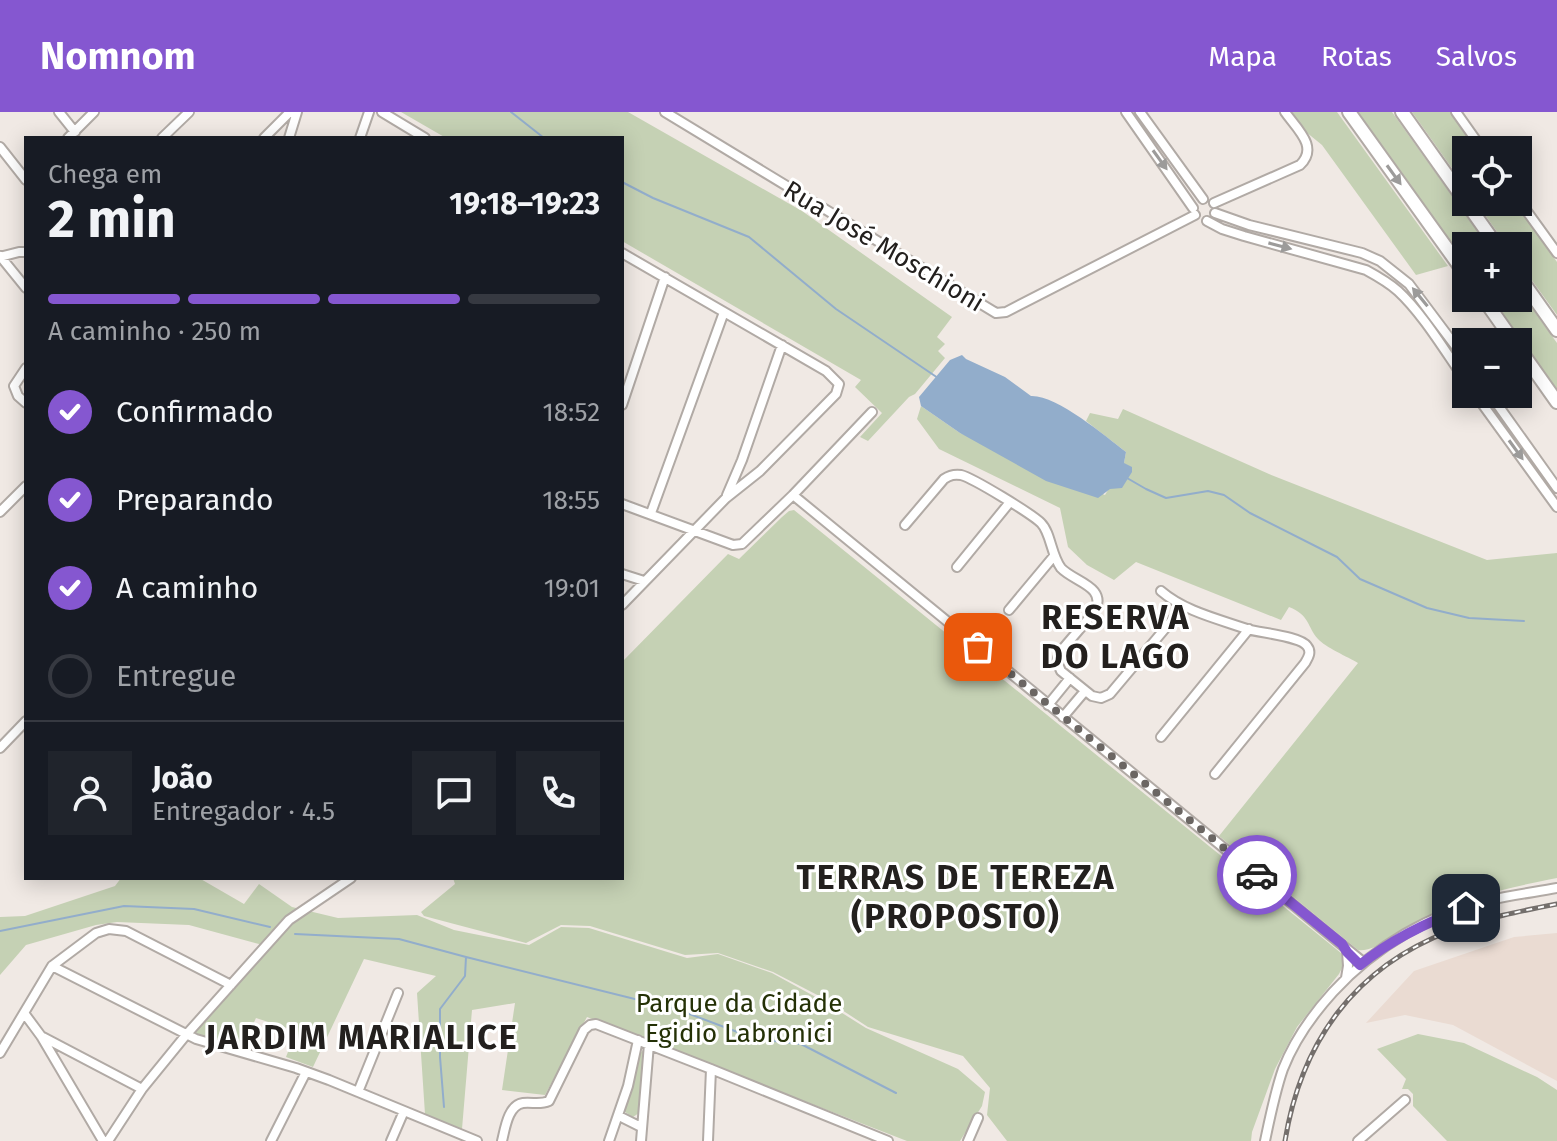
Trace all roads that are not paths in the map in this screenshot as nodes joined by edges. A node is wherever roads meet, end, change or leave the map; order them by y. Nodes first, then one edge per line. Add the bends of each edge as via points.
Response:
1 (59, 112) edge
2 (94, 112) edge
3 (189, 112) edge
4 (290, 112) edge
5 (297, 112) edge
6 (369, 112) edge
7 (382, 112) edge
8 (665, 112) edge
9 (1126, 112) edge
10 (1140, 112) edge
11 (1285, 112) edge
12 (1349, 112) edge
13 (1402, 112) edge
14 (1456, 112) edge
15 (72, 135) edge
16 (164, 136) edge
17 (270, 136) edge
18 (290, 136) edge
19 (361, 136) edge
20 (422, 136) edge
21 (1473, 136) edge
22 (0, 147) edge
23 (24, 177) edge
24 (1203, 199) junction
25 (1214, 203) junction
26 (1194, 212) junction
27 (1215, 213) junction
28 (1530, 216) edge
29 (1207, 221) junction
30 (1487, 232) edge
31 (24, 252) edge
32 (1557, 253) edge
33 (624, 254) edge
34 (1452, 255) edge
35 (0, 257) edge
36 (665, 277) junction
37 (24, 286) edge
38 (1532, 295) edge
39 (724, 312) junction
40 (1557, 330) edge
41 (1452, 341) edge
42 (782, 345) junction
43 (1452, 362) edge
44 (1532, 367) edge
45 (24, 371) edge
46 (624, 399) edge
47 (24, 401) edge
48 (1557, 402) edge
49 (1485, 408) edge
50 (1500, 408) edge
51 (872, 412) dead end
52 (742, 460) junction
53 (760, 471) junction
54 (1545, 471) junction
55 (1536, 477) junction
56 (24, 488) edge
57 (1557, 488) edge
58 (793, 495) junction
59 (726, 498) junction
60 (1010, 502) junction
61 (624, 505) edge
62 (1557, 507) edge
63 (0, 512) edge
64 (651, 513) junction
65 (905, 525) dead end
66 (694, 530) junction
67 (1054, 556) junction
68 (957, 567) dead end
69 (624, 575) edge
70 (644, 581) junction
71 (1161, 591) dead end
72 (624, 603) edge
73 (1184, 606) junction
74 (1009, 610) dead end
75 (1249, 629) junction
76 (1070, 678) junction
77 (1085, 691) junction
78 (1048, 705) junction
79 (1063, 717) junction
80 (24, 723) edge
81 (1161, 737) dead end
82 (0, 748) edge
83 (1215, 774) dead end
84 (348, 880) edge
85 (1557, 888) edge
86 (1348, 950) junction
87 (1374, 953) junction
88 (1362, 963) junction
89 (52, 966) junction
90 (1346, 978) junction
91 (231, 985) junction
92 (398, 993) dead end
93 (24, 1013) junction
94 (186, 1035) junction
95 (41, 1036) junction
96 (638, 1040) junction
97 (649, 1044) junction
98 (0, 1053) edge
99 (711, 1069) junction
100 (306, 1072) junction
101 (142, 1089) junction
102 (358, 1092) junction
103 (1405, 1100) dead end
104 (404, 1111) junction
105 (619, 1116) junction
106 (978, 1118) dead end
107 (641, 1127) junction
108 (870, 1138) edge
109 (275, 1140) edge
110 (105, 1141) edge
111 (391, 1141) edge
112 (477, 1141) edge
113 (502, 1141) edge
114 (609, 1141) edge
115 (641, 1141) edge
116 (708, 1141) edge
117 (888, 1141) edge
118 (968, 1141) edge
119 (1265, 1141) edge
120 (1358, 1141) edge

1 - 15 street
2 - 15 street
3 - 16 street
4 - 17 street
5 - 18 street
6 - 19 street
7 - 20 street
8 - 26 street, Rua José Moschioni via 996,313
9 -> 26 street
10 - 24 street
11 - 25 street via 1307,143 1308,155 1300,165
12 -> 34 highway
13 - 30 highway
14 - 21 street
22 - 23 street
24 - 25 street
24 - 26 street
25 - 27 street
26 - 29 street
27 - 29 street
41 -> 27 street via 1409,284 1380,261
28 - 32 street
29 -> 43 street via 1383,279
31 - 35 street
33 - 36 street
35 - 37 street
36 - 39 street
36 - 46 street
38 - 40 highway
39 - 42 street
39 - 64 street
42 - 52 street
42 - 53 street via 839,384 836,394
44 - 48 highway
45 - 47 street via 14,386
49 -> 55 street
50 - 54 street
51 - 58 street
52 - 53 street
52 - 59 street
53 - 59 street
54 - 55 street
54 - 57 street
55 - 62 street
56 - 63 street
58 - 66 street via 742,544
58 - 78 street
59 - 66 street
60 - 65 street via 969,478 951,475
60 - 67 street via 1042,523
60 - 68 street
61 - 64 street
64 - 66 street
66 - 70 street
67 - 74 street
67 - 76 street via 1098,598 1095,611 1060,652 1057,662
69 - 70 street
70 - 72 street
71 - 73 street
73 - 75 street
73 - 77 street via 1110,694 1101,698
75 - 81 street
75 - 83 street via 1300,641 1308,646 1309,655
76 - 77 street
76 - 78 street
77 - 79 street
78 - 79 street
79 - 86 street
80 - 82 street
84 - 91 street via 289,920
85 - 87 street via 1439,917
86 - 87 street
86 - 88 street
86 - 90 street
87 - 88 street
88 - 90 street
89 - 91 street via 96,933 115,929
89 - 93 street
89 - 94 street
90 - 119 street via 1312,1017 1284,1066
91 - 94 street
92 - 102 street
93 - 95 street
93 - 98 street
94 - 100 street
94 - 101 street
95 - 101 street
95 - 110 street
96 - 97 street
96 - 105 street
96 - 113 street via 590,1025 552,1097 546,1103 520,1103 510,1114
97 - 99 street
97 - 107 street
99 - 108 street
99 - 116 street
100 - 102 street
100 - 109 street
101 - 110 street
102 - 104 street
103 - 120 street
104 - 111 street
104 - 112 street
105 - 107 street
105 - 114 street
106 - 118 street
107 - 115 street
108 - 117 street

